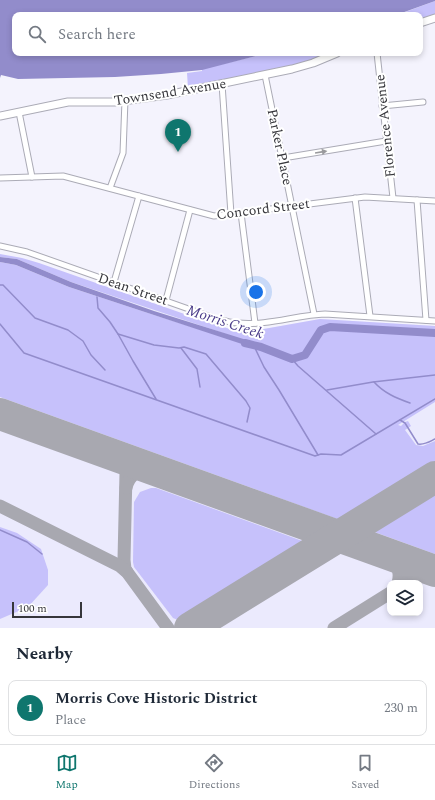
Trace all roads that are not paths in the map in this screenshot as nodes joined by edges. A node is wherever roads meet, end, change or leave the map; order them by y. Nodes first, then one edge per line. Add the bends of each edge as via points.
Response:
1 (435, 18) edge
2 (423, 21) edge
3 (329, 56) edge
4 (377, 56) edge
5 (265, 75) junction
6 (222, 84) junction
7 (125, 100) junction
8 (423, 102) dead end
9 (382, 106) junction
10 (19, 112) junction
11 (0, 116) edge
12 (386, 141) junction
13 (283, 158) junction
14 (32, 177) junction
15 (0, 178) edge
16 (110, 188) junction
17 (139, 196) junction
18 (355, 198) junction
19 (393, 198) junction
20 (418, 200) junction
21 (435, 201) edge
22 (293, 206) junction
23 (190, 210) junction
24 (241, 213) junction
25 (231, 214) junction
26 (0, 246) edge
27 (114, 282) junction
28 (166, 300) junction
29 (314, 314) junction
30 (370, 316) junction
31 (426, 320) junction
32 (435, 321) edge
33 (256, 323) junction

1 - 2 main road
3 - 5 main road, Townsend Avenue
4 - 9 street, Florence Avenue
5 - 6 main road, Townsend Avenue
5 - 13 street, Parker Place
6 - 7 main road, Townsend Avenue
6 - 25 street
7 - 10 main road, Townsend Avenue via 68,102
7 - 16 street via 123,153
8 - 9 street
9 - 12 street, Florence Avenue
10 - 11 main road, Townsend Avenue
10 - 14 street
13 -> 12 street
12 - 19 street, Florence Avenue
13 - 22 street, Parker Place
14 - 15 street, Concord Street
14 - 16 street, Concord Street via 63,176
16 - 17 street, Concord Street
17 - 23 street, Concord Street
17 - 27 street
18 - 19 street, Concord Street
18 - 22 street, Concord Street
18 - 30 street
19 - 20 street, Concord Street
20 - 21 street, Concord Street
20 - 31 street
22 - 24 street, Concord Street
22 - 29 street, Parker Place
23 - 25 street, Concord Street via 209,216
23 - 28 street
24 - 25 street, Concord Street
24 - 33 street
26 - 27 street, Dean Street via 27,252
27 - 28 street, Dean Street
28 - 33 street, Dean Street via 217,319 235,323
29 - 30 street, Dean Street
29 - 33 street, Dean Street
30 - 31 street, Dean Street
31 - 32 street, Dean Street

